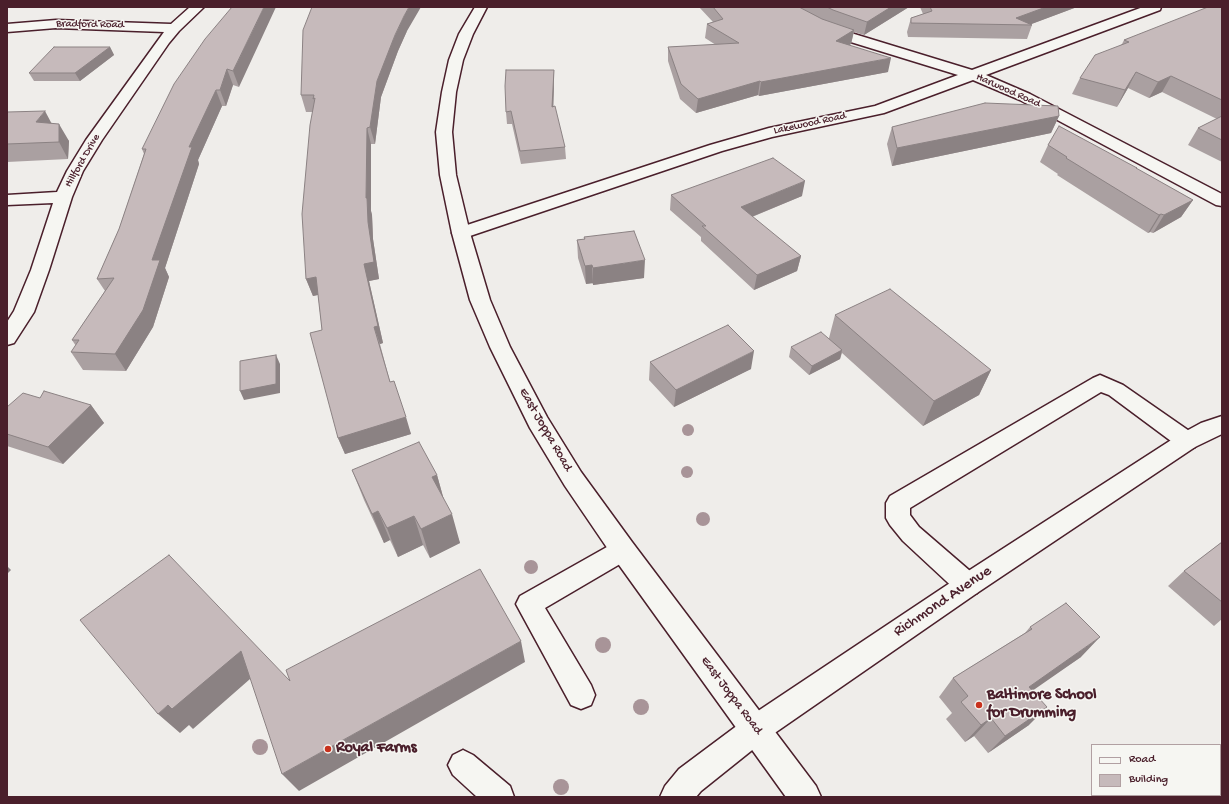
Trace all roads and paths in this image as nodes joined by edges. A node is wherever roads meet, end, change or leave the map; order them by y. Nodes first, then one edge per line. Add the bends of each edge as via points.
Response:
1 (198, 7) edge
2 (481, 7) edge
3 (784, 7) edge
4 (1155, 7) edge
5 (7, 28) edge
6 (174, 28) junction
7 (973, 75) junction
8 (63, 197) junction
9 (7, 200) edge
10 (1222, 201) edge
11 (461, 233) junction
12 (7, 338) edge
13 (1218, 432) edge
14 (1187, 441) junction
15 (623, 550) junction
16 (968, 585) junction
17 (581, 695) dead end
18 (756, 729) junction
19 (464, 766) dead end
20 (499, 797) edge
21 (676, 797) edge
22 (805, 797) edge

1 - 6 street, Hillford Drive
2 - 11 street, East Joppa Road via 466,34 456,60 444,132 448,175
3 - 7 street, Harwood Road via 846,36
4 - 7 street, Lakewood Road
5 - 6 street, Bradford Road via 56,24
6 - 8 street, Hillford Drive via 94,140
7 - 10 street, Harwood Road via 1025,98
7 - 11 street, Lakewood Road via 880,110 769,133 716,148
8 - 9 street
8 - 12 street, Hillford Drive via 27,305
11 - 15 street, East Joppa Road via 480,300 500,347 538,422 573,479
13 - 14 street, Richmond Avenue
14 - 16 street, Richmond Avenue
14 - 16 lane via 1116,390 1100,383 898,503 898,518 911,534
15 - 17 lane via 529,604
15 - 18 street, East Joppa Road
16 - 18 street, Richmond Avenue
18 - 21 street, Richmond Avenue via 690,780
18 - 22 street, East Joppa Road
19 - 20 lane

